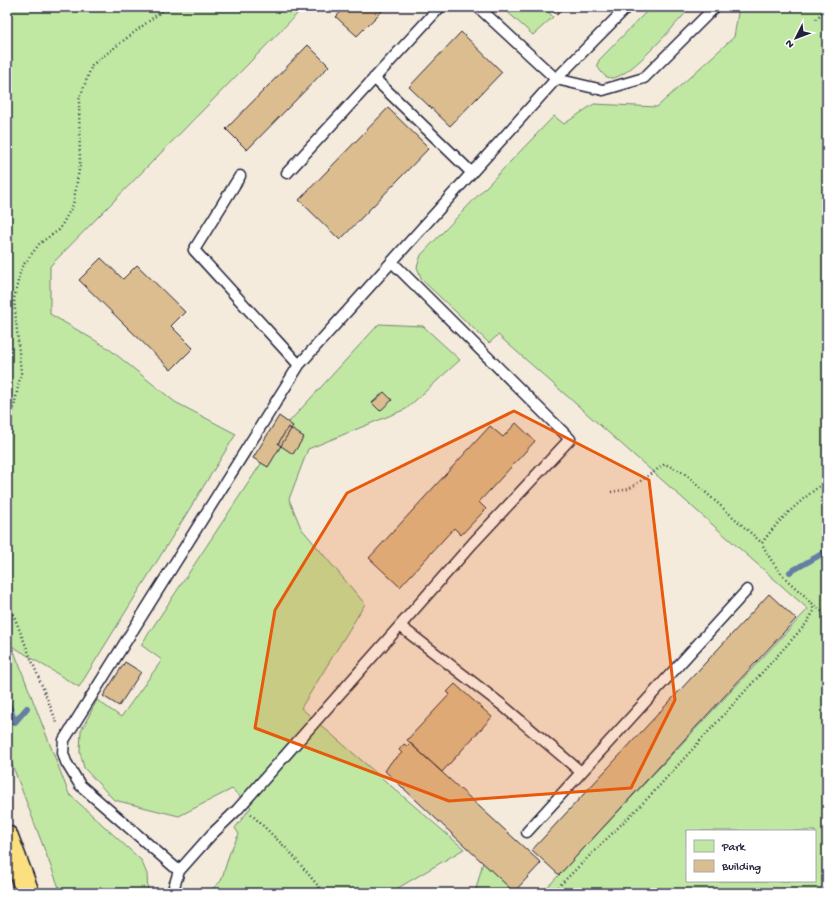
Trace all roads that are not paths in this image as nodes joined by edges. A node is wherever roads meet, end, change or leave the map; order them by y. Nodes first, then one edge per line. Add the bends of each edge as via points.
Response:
1 (440, 7) edge
2 (478, 7) edge
3 (618, 7) edge
4 (627, 7) edge
5 (716, 7) edge
6 (616, 18) junction
7 (374, 78) junction
8 (556, 79) junction
9 (287, 172) dead end
10 (472, 173) junction
11 (240, 176) dead end
12 (392, 262) junction
13 (299, 365) junction
14 (747, 590) dead end
15 (400, 626) junction
16 (581, 772) junction
17 (527, 832) dead end
18 (7, 837) edge
19 (179, 872) junction
20 (28, 893) edge
21 (172, 893) edge

1 - 7 lane
2 - 8 lane
3 - 6 lane
4 - 6 lane
5 - 8 lane via 644,78 603,90
6 - 8 lane
7 - 9 lane
7 - 10 lane
8 - 10 lane
10 - 12 lane
11 - 13 lane via 194,250
12 - 13 lane
12 - 15 lane via 570,439
13 - 19 lane via 64,740 63,753 66,762 80,785
14 - 16 lane
15 - 16 lane via 502,705
15 - 19 lane
16 - 17 lane
18 - 20 highway
19 - 21 lane

